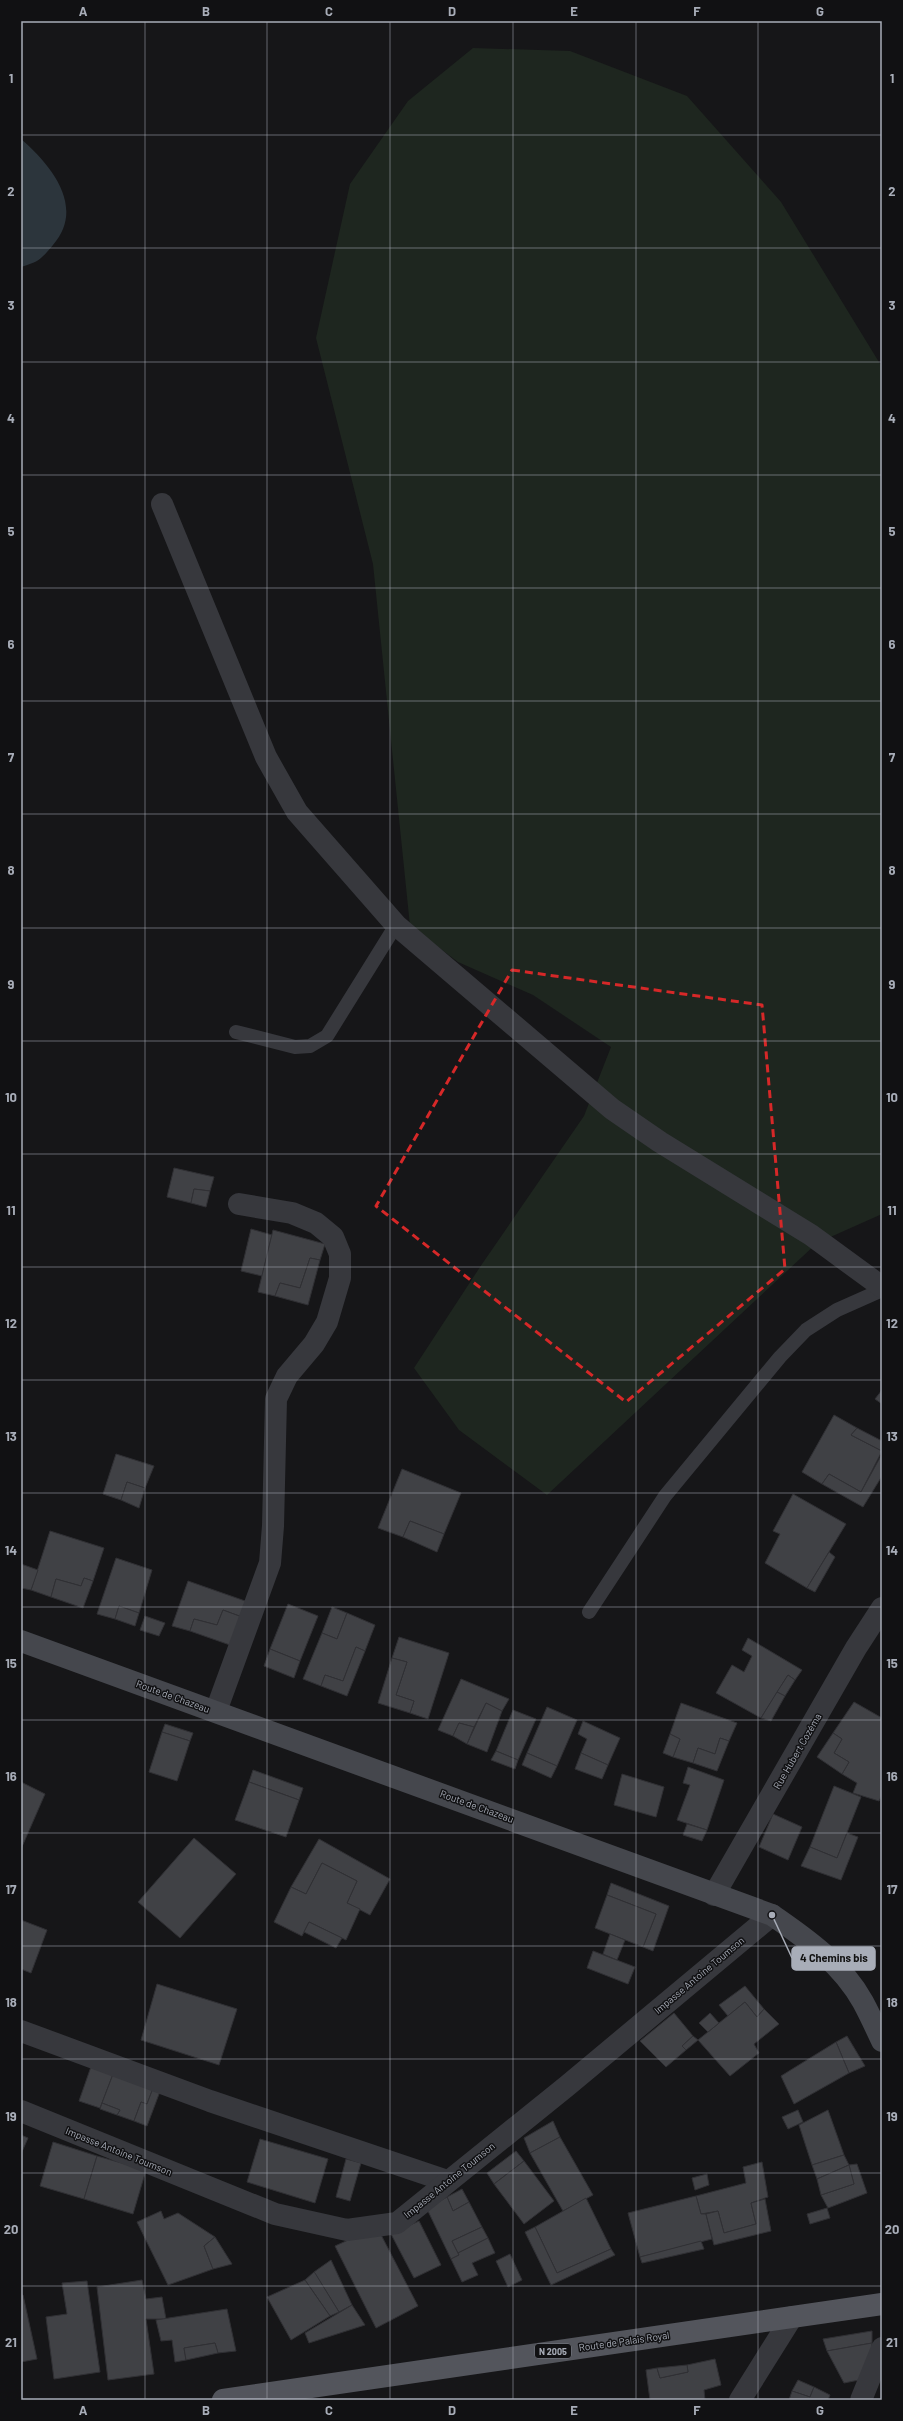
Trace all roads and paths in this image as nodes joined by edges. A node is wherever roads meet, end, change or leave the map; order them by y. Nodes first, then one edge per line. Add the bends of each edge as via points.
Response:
1 (162, 504) dead end
2 (396, 924) junction
3 (236, 1032) dead end
4 (239, 1204) dead end
5 (882, 1287) edge
6 (882, 1290) edge
7 (882, 1608) edge
8 (589, 1612) dead end
9 (21, 1641) edge
10 (216, 1711) junction
11 (714, 1895) junction
12 (772, 1916) junction
13 (21, 2031) edge
14 (882, 2041) edge
15 (21, 2111) edge
16 (447, 2181) junction
17 (882, 2304) edge
18 (792, 2317) junction
19 (882, 2348) edge
20 (223, 2400) edge
21 (740, 2400) edge
22 (861, 2400) edge

1 - 2 street via 266,757 297,812
2 - 3 lane via 327,1036 310,1046 295,1047
2 - 5 street via 612,1109 660,1142 812,1235
4 - 10 street via 292,1213 316,1223 333,1237 340,1254 340,1278 327,1322 314,1344 287,1376 276,1399 270,1563
6 - 8 lane via 837,1310 806,1330 780,1357 665,1496
7 - 11 street, Rue Hubert Cozéma via 852,1655
9 - 10 main road, Route de Chazeau
10 - 11 main road, Route de Chazeau
11 - 12 main road, Route de Chazeau
12 - 14 main road, Route de Chazeau via 808,1939 839,1969 863,2001
12 - 16 street, Impasse Antoine Toumson via 567,2086
13 - 16 street via 210,2101
15 - 16 street, Impasse Antoine Toumson via 275,2214 347,2230 397,2222
17 - 18 main road, Route de Palais Royal / N 2005
18 - 20 main road, Route de Palais Royal / N 2005
18 - 21 street
19 - 22 street

